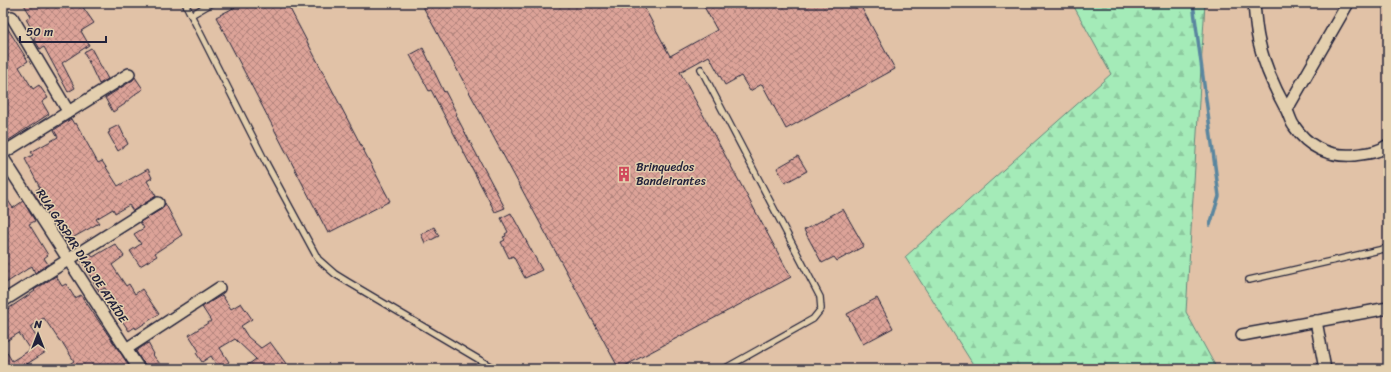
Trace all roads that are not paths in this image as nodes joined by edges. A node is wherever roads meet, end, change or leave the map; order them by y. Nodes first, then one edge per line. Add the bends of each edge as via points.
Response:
1 (185, 3) edge
2 (212, 3) edge
3 (1254, 3) edge
4 (1348, 3) edge
5 (191, 15) junction
6 (12, 17) dead end
7 (701, 69) dead end
8 (129, 74) dead end
9 (1286, 109) junction
10 (68, 111) junction
11 (1388, 145) edge
12 (3, 153) edge
13 (3, 158) edge
14 (158, 203) dead end
15 (1388, 248) edge
16 (69, 259) junction
17 (1250, 280) dead end
18 (219, 288) dead end
19 (3, 301) edge
20 (1388, 308) edge
21 (1316, 321) junction
22 (1242, 335) dead end
23 (126, 349) junction
24 (139, 369) edge
25 (495, 369) edge
26 (724, 369) edge
27 (1325, 369) edge

1 - 5 lane
2 - 5 lane
3 - 9 street via 1259,42 1277,93
4 - 9 street
5 - 25 lane via 318,259 335,274
6 - 10 street
7 - 26 lane via 820,296 821,309 813,319
8 - 10 street
9 - 11 street via 1294,126 1306,140 1331,154 1368,153 1381,150
10 - 12 street
13 - 16 street, RUA GASPAR DIAS DE ATAÍDE
14 - 16 street
15 - 17 lane
16 - 19 street
16 - 23 street, RUA GASPAR DIAS DE ATAÍDE
18 - 23 street
20 - 21 street
21 - 22 street
21 - 27 street
23 - 24 street, RUA GASPAR DIAS DE ATAÍDE

